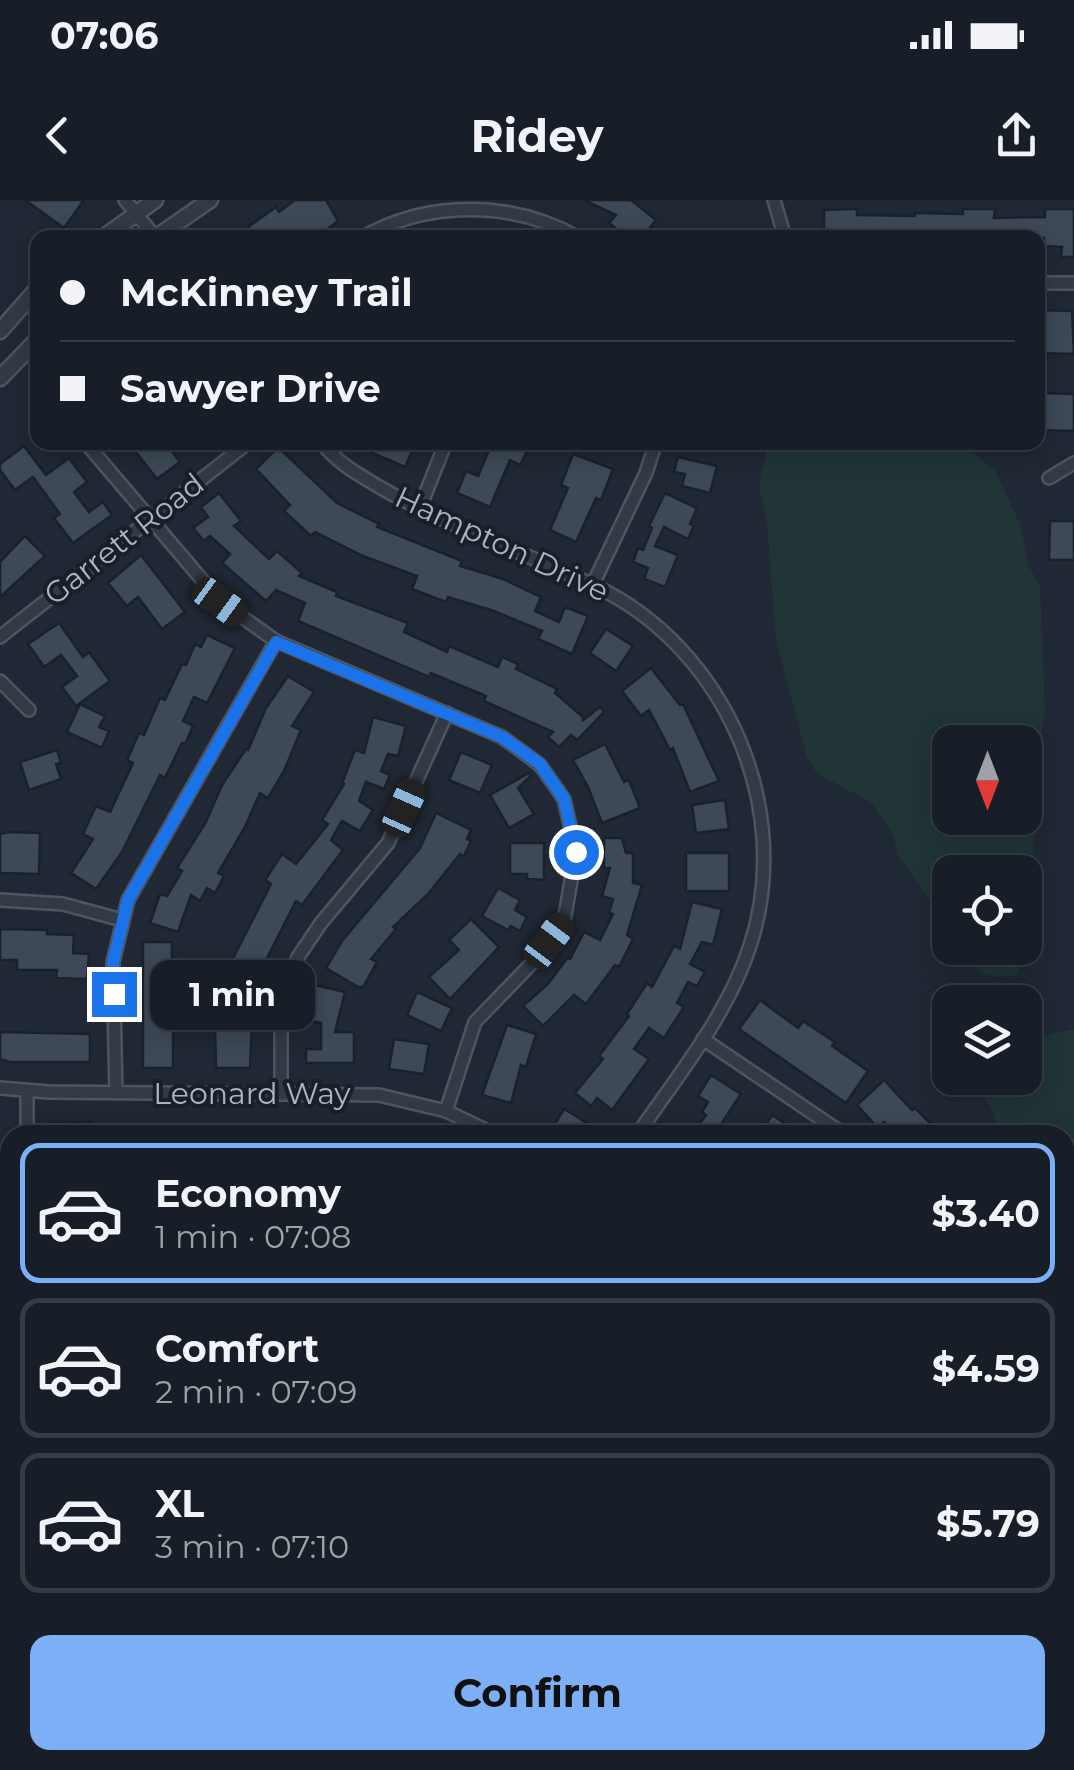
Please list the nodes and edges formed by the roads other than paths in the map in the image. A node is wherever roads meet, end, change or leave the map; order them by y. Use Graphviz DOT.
graph roads {
  1 [pos="125,200"];
  2 [pos="155,200"];
  3 [pos="210,200"];
  4 [pos="774,200"];
  5 [pos="136,212"];
  6 [pos="113,230"];
  7 [pos="150,230"];
  8 [pos="166,230"];
  9 [pos="378,230"];
  10 [pos="563,230"];
  11 [pos="783,230"];
  12 [pos="1045,283"];
  13 [pos="1074,283"];
  14 [pos="30,297"];
  15 [pos="0,331"];
  16 [pos="30,347"];
  17 [pos="0,378"];
  18 [pos="92,450"];
  19 [pos="238,450"];
  20 [pos="327,450"];
  21 [pos="443,450"];
  22 [pos="653,450"];
  23 [pos="1074,463"];
  24 [pos="1049,478"];
  25 [pos="420,510"];
  26 [pos="151,520"];
  27 [pos="593,584"];
  28 [pos="0,636"];
  29 [pos="276,642"];
  30 [pos="0,681"];
  31 [pos="29,710"];
  32 [pos="447,713"];
  33 [pos="0,900"];
  34 [pos="122,920"];
  35 [pos="703,1039"];
  36 [pos="0,1088"];
  37 [pos="27,1090"];
  38 [pos="116,1092"];
  39 [pos="280,1094"];
  40 [pos="446,1111"];
  41 [pos="27,1125"];
  42 [pos="475,1125"];
  43 [pos="644,1125"];
  44 [pos="830,1125"];
  1 -- 5 [label="street"];
  2 -- 5 [label="street"];
  3 -- 8 [label="street"];
  4 -- 11 [label="street"];
  5 -- 6 [label="street"];
  5 -- 7 [label="street"];
  9 -- 10 [label="street"];
  12 -- 13 [label="street"];
  14 -- 15 [label="street"];
  16 -- 17 [label="street"];
  18 -- 26 [label="street"];
  19 -- 26 [label="street, Garrett Road"];
  20 -- 25 [label="street, Hampton Drive"];
  21 -- 25 [label="street"];
  22 -- 27 [label="street"];
  23 -- 24 [label="street"];
  25 -- 27 [label="street, Hampton Drive"];
  26 -- 28 [label="street, Garrett Road"];
  26 -- 29 [label="street"];
  27 -- 35 [label="street, Hampton Drive"];
  29 -- 32 [label="street"];
  29 -- 34 [label="street"];
  30 -- 31 [label="street"];
  32 -- 39 [label="street"];
  32 -- 40 [label="street"];
  33 -- 34 [label="street"];
  34 -- 38 [label="street"];
  35 -- 43 [label="street, Hampton Drive"];
  35 -- 44 [label="street"];
  36 -- 37 [label="street, Leonard Way"];
  37 -- 38 [label="street, Leonard Way"];
  37 -- 41 [label="street"];
  38 -- 39 [label="street, Leonard Way"];
  39 -- 40 [label="street, Leonard Way"];
  40 -- 42 [label="street, Leonard Way"];
}
